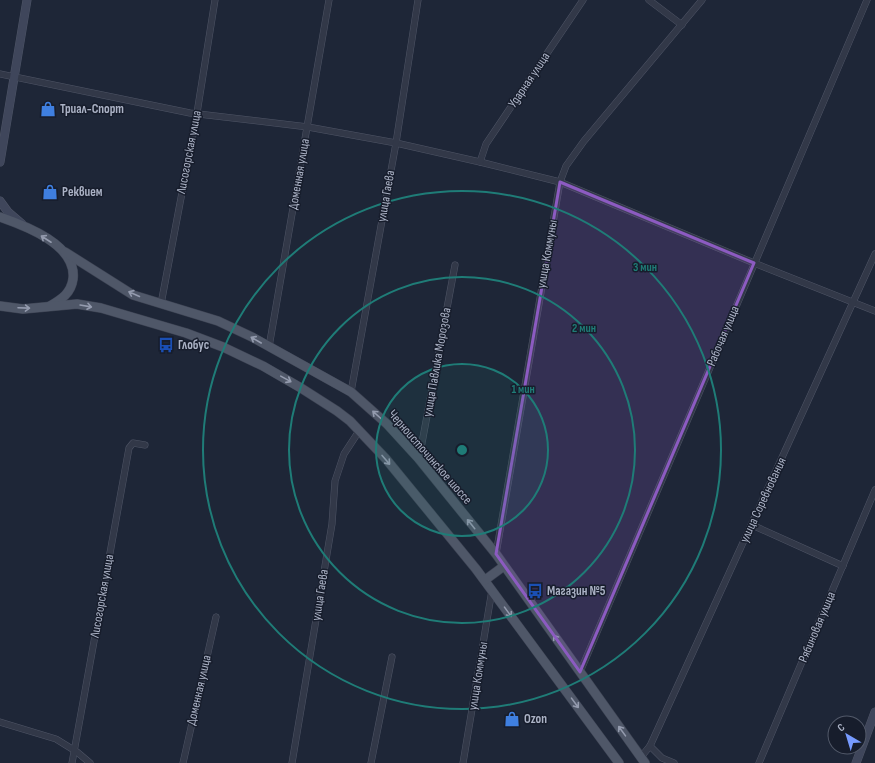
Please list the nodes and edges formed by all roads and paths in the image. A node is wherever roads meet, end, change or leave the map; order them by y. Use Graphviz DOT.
graph roads {
  1 [pos="27,0"];
  2 [pos="215,0"];
  3 [pos="329,0"];
  4 [pos="418,0"];
  5 [pos="583,0"];
  6 [pos="649,0"];
  7 [pos="702,0"];
  8 [pos="867,0"];
  9 [pos="682,24"];
  10 [pos="0,74"];
  11 [pos="13,77"];
  12 [pos="197,113"];
  13 [pos="308,127"];
  14 [pos="2,141"];
  15 [pos="396,143"];
  16 [pos="0,150"];
  17 [pos="0,162"];
  18 [pos="480,162"];
  19 [pos="560,182"];
  20 [pos="0,201"];
  21 [pos="0,217"];
  22 [pos="26,227"];
  23 [pos="65,252"];
  24 [pos="875,254"];
  25 [pos="754,263"];
  26 [pos="455,265"];
  27 [pos="854,302"];
  28 [pos="161,304"];
  29 [pos="0,306"];
  30 [pos="47,308"];
  31 [pos="875,311"];
  32 [pos="269,347"];
  33 [pos="351,392"];
  34 [pos="359,431"];
  35 [pos="145,445"];
  36 [pos="419,459"];
  37 [pos="875,490"];
  38 [pos="752,526"];
  39 [pos="496,554"];
  40 [pos="504,566"];
  41 [pos="843,566"];
  42 [pos="485,580"];
  43 [pos="492,590"];
  44 [pos="216,617"];
  45 [pos="392,657"];
  46 [pos="580,672"];
  47 [pos="875,712"];
  48 [pos="0,722"];
  49 [pos="650,746"];
  50 [pos="74,750"];
  51 [pos="643,760"];
  52 [pos="72,763"];
  53 [pos="90,763"];
  54 [pos="183,763"];
  55 [pos="292,763"];
  56 [pos="371,763"];
  57 [pos="464,763"];
  58 [pos="619,763"];
  59 [pos="674,763"];
  60 [pos="759,763"];
  61 [pos="856,763"];
  1 -- 11 [label="main road"];
  2 -- 12 [label="street, Лисогорская улица"];
  3 -- 13 [label="street, Доменная улица"];
  4 -- 15 [label="street, улица Гаева"];
  5 -- 18 [label="street, Ударная улица"];
  6 -- 9 [label="street"];
  7 -- 9 [label="street, улица Коммуны"];
  8 -- 25 [label="street, Рабочая улица"];
  9 -- 19 [label="street, улица Коммуны"];
  10 -- 11 [label="street"];
  11 -- 12 [label="street"];
  11 -- 14 [label="main road"];
  12 -- 13 [label="street"];
  12 -- 28 [label="street, Лисогорская улица"];
  13 -- 15 [label="street"];
  13 -- 32 [label="street, Доменная улица"];
  14 -- 16 [label="main road"];
  14 -- 17 [label="main road"];
  15 -- 18 [label="street"];
  15 -- 33 [label="street, улица Гаева"];
  18 -- 19 [label="street"];
  19 -- 25 [label="street"];
  19 -- 39 [label="street, улица Коммуны"];
  20 -- 22 [label="main road"];
  21 -- 22 [label="main road, Черноисточинское шоссе"];
  23 -- 22 [label="main road, Черноисточинское шоссе, one-way"];
  28 -- 23 [label="main road, Черноисточинское шоссе, one-way"];
  23 -- 30 [label="main road"];
  24 -- 27 [label="street, улица Соревнования"];
  25 -- 27 [label="street"];
  25 -- 46 [label="street, Рабочая улица"];
  26 -- 36 [label="street, улица Павлика Морозова"];
  27 -- 31 [label="street"];
  27 -- 38 [label="street, улица Соревнования"];
  32 -- 28 [label="main road, Черноисточинское шоссе, one-way"];
  29 -- 30 [label="main road, one-way"];
  30 -- 34 [label="main road, one-way"];
  32 -- 33 [label="main road, Черноисточинское шоссе"];
  36 -- 33 [label="main road, Черноисточинское шоссе, one-way"];
  34 -- 42 [label="main road, one-way"];
  34 -- 55 [label="street, улица Гаева"];
  35 -- 50 [label="street, Лисогорская улица"];
  39 -- 36 [label="main road, Черноисточинское шоссе, one-way"];
  37 -- 41 [label="street, Рябиновая улица"];
  38 -- 41 [label="street"];
  38 -- 49 [label="street, улица Соревнования"];
  39 -- 40 [label="main road, Черноисточинское шоссе"];
  40 -- 42 [label="main road"];
  46 -- 40 [label="main road, Черноисточинское шоссе, one-way"];
  41 -- 60 [label="street, Рябиновая улица"];
  42 -- 43 [label="main road"];
  43 -- 57 [label="street, улица Коммуны"];
  43 -- 58 [label="main road, one-way"];
  44 -- 54 [label="street, Доменная улица"];
  45 -- 56 [label="street"];
  51 -- 46 [label="main road, Черноисточинское шоссе, one-way"];
  47 -- 61 [label="main road"];
  48 -- 50 [label="street"];
  49 -- 51 [label="street, улица Соревнования"];
  49 -- 59 [label="street"];
  50 -- 52 [label="street, Лисогорская улица"];
  50 -- 53 [label="street"];
}
